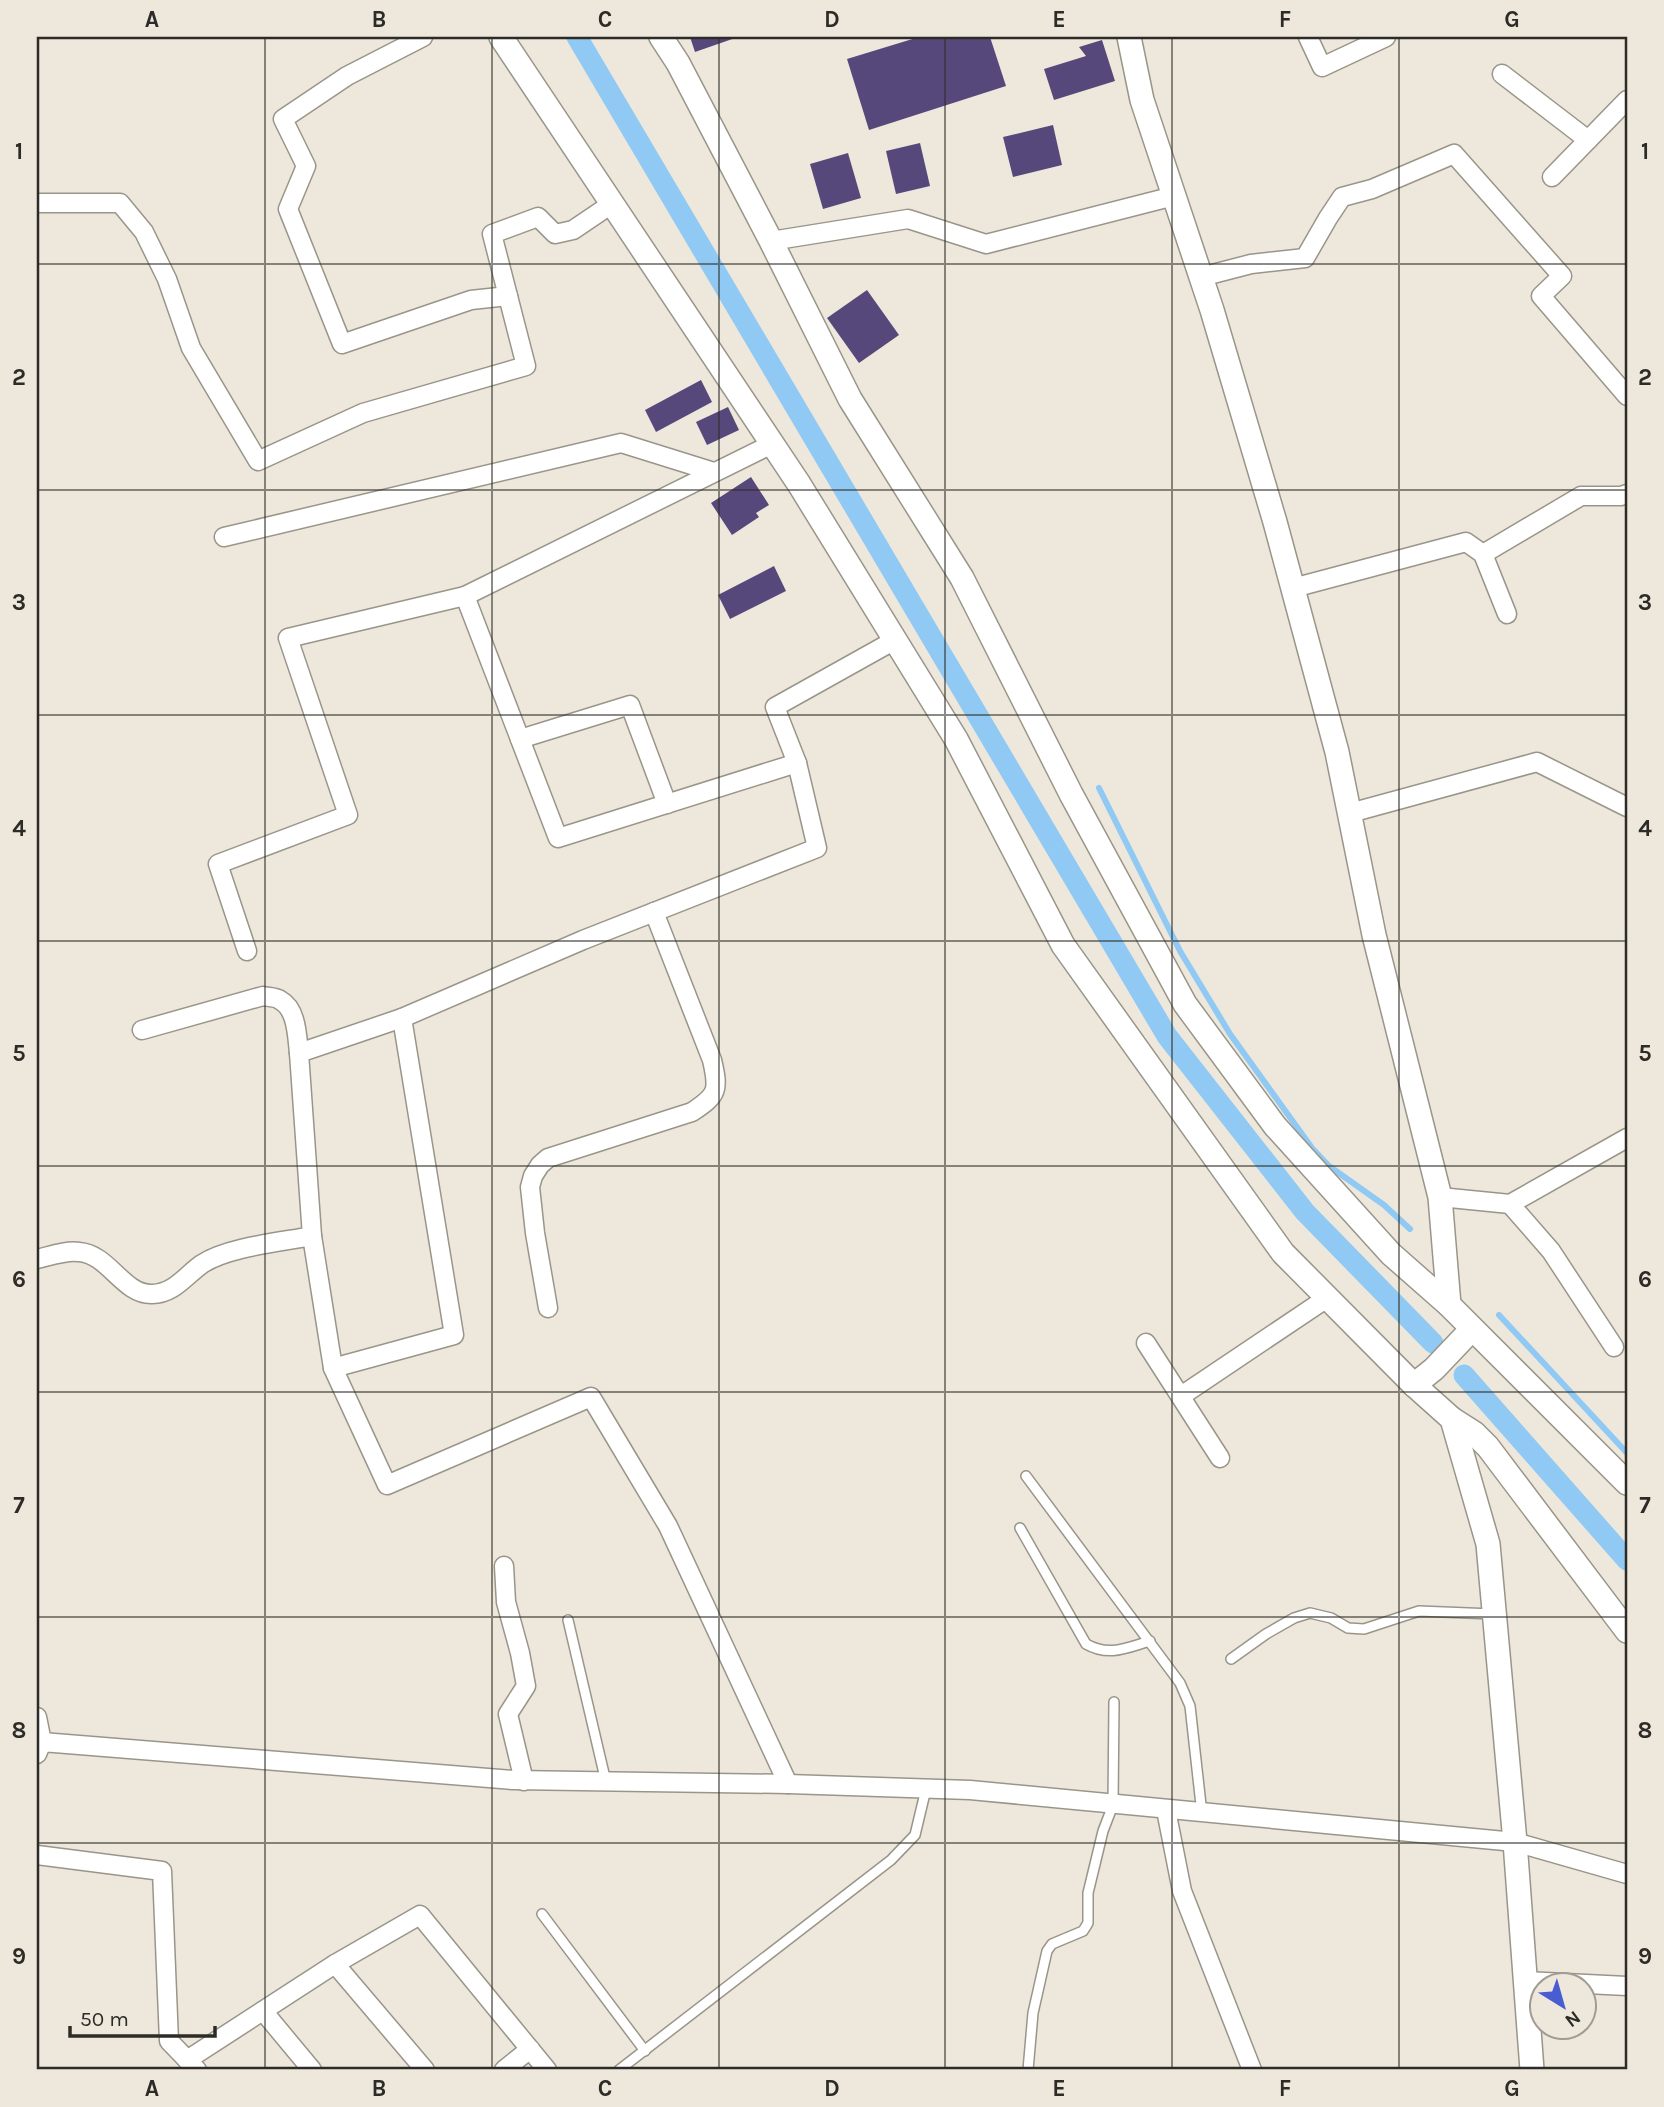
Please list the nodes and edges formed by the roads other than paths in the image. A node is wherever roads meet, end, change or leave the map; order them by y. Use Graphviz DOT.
graph roads {
  1 [pos="424,37"];
  2 [pos="501,37"];
  3 [pos="661,37"];
  4 [pos="1129,37"];
  5 [pos="1308,37"];
  6 [pos="1386,37"];
  7 [pos="1502,74"];
  8 [pos="1627,100"];
  9 [pos="1588,140"];
  10 [pos="1552,177"];
  11 [pos="1174,196"];
  12 [pos="37,203"];
  13 [pos="613,203"];
  14 [pos="771,241"];
  15 [pos="1201,277"];
  16 [pos="508,296"];
  17 [pos="1627,396"];
  18 [pos="772,444"];
  19 [pos="714,472"];
  20 [pos="1627,494"];
  21 [pos="224,537"];
  22 [pos="1483,554"];
  23 [pos="1293,588"];
  24 [pos="465,596"];
  25 [pos="1507,614"];
  26 [pos="895,640"];
  27 [pos="520,739"];
  28 [pos="797,764"];
  29 [pos="667,804"];
  30 [pos="1627,807"];
  31 [pos="1350,813"];
  32 [pos="654,912"];
  33 [pos="247,951"];
  34 [pos="402,1018"];
  35 [pos="142,1030"];
  36 [pos="299,1053"];
  37 [pos="1627,1138"];
  38 [pos="1440,1197"];
  39 [pos="1510,1204"];
  40 [pos="312,1236"];
  41 [pos="37,1259"];
  42 [pos="1327,1298"];
  43 [pos="1449,1305"];
  44 [pos="548,1308"];
  45 [pos="1472,1329"];
  46 [pos="1146,1343"];
  47 [pos="1614,1347"];
  48 [pos="333,1368"];
  49 [pos="1414,1385"];
  50 [pos="1181,1396"];
  51 [pos="1452,1419"];
  52 [pos="1220,1458"];
  53 [pos="1026,1476"];
  54 [pos="1627,1483"];
  55 [pos="1020,1528"];
  56 [pos="505,1566"];
  57 [pos="1495,1614"];
  58 [pos="568,1620"];
  59 [pos="1627,1631"];
  60 [pos="1150,1641"];
  61 [pos="1231,1659"];
  62 [pos="1114,1702"];
  63 [pos="37,1717"];
  64 [pos="39,1748"];
  65 [pos="524,1781"];
  66 [pos="606,1782"];
  67 [pos="788,1784"];
  68 [pos="926,1789"];
  69 [pos="1113,1805"];
  70 [pos="1166,1810"];
  71 [pos="1202,1814"];
  72 [pos="1515,1842"];
  73 [pos="37,1854"];
  74 [pos="1627,1874"];
  75 [pos="542,1914"];
  76 [pos="335,1964"];
  77 [pos="1525,1981"];
  78 [pos="1627,1986"];
  79 [pos="263,2011"];
  80 [pos="530,2049"];
  81 [pos="645,2051"];
  82 [pos="192,2065"];
  83 [pos="312,2070"];
  84 [pos="425,2070"];
  85 [pos="504,2070"];
  86 [pos="547,2070"];
  87 [pos="618,2070"];
  88 [pos="1028,2070"];
  89 [pos="1252,2070"];
  90 [pos="1532,2070"];
  1 -- 16 [label="street"];
  2 -- 13 [label="street"];
  3 -- 14 [label="street"];
  4 -- 11 [label="street"];
  5 -- 6 [label="street"];
  7 -- 9 [label="street"];
  8 -- 9 [label="street"];
  9 -- 10 [label="street"];
  11 -- 14 [label="street"];
  11 -- 15 [label="street"];
  12 -- 16 [label="street"];
  13 -- 16 [label="street"];
  13 -- 18 [label="street"];
  14 -- 43 [label="street"];
  15 -- 17 [label="street"];
  15 -- 23 [label="street"];
  18 -- 19 [label="street"];
  18 -- 26 [label="street"];
  19 -- 21 [label="street"];
  19 -- 24 [label="street"];
  20 -- 22 [label="street"];
  22 -- 23 [label="street"];
  22 -- 25 [label="street"];
  23 -- 31 [label="street"];
  24 -- 27 [label="street"];
  24 -- 33 [label="street"];
  26 -- 28 [label="street"];
  26 -- 42 [label="street"];
  27 -- 29 [label="street"];
  27 -- 29 [label="street"];
  28 -- 29 [label="street"];
  28 -- 32 [label="street"];
  30 -- 31 [label="street"];
  31 -- 38 [label="street"];
  32 -- 34 [label="street"];
  32 -- 44 [label="street"];
  34 -- 36 [label="street"];
  34 -- 48 [label="street"];
  35 -- 36 [label="street"];
  36 -- 40 [label="street"];
  37 -- 39 [label="street"];
  38 -- 39 [label="street"];
  38 -- 43 [label="street"];
  39 -- 47 [label="street"];
  40 -- 41 [label="street"];
  40 -- 48 [label="street"];
  42 -- 49 [label="street"];
  42 -- 50 [label="street"];
  43 -- 45 [label="street"];
  45 -- 49 [label="street"];
  45 -- 54 [label="street"];
  46 -- 50 [label="street"];
  48 -- 67 [label="street"];
  49 -- 51 [label="street"];
  50 -- 52 [label="street"];
  51 -- 57 [label="street"];
  51 -- 59 [label="street"];
  53 -- 60 [label="lane"];
  55 -- 60 [label="lane"];
  56 -- 65 [label="street"];
  57 -- 61 [label="lane"];
  57 -- 72 [label="street"];
  58 -- 66 [label="lane"];
  60 -- 71 [label="lane"];
  62 -- 69 [label="lane"];
  63 -- 64 [label="street"];
  64 -- 65 [label="street"];
  65 -- 66 [label="street"];
  66 -- 67 [label="street"];
  67 -- 68 [label="street"];
  68 -- 69 [label="street"];
  68 -- 81 [label="lane"];
  69 -- 70 [label="street"];
  69 -- 88 [label="lane"];
  70 -- 71 [label="street"];
  70 -- 89 [label="street"];
  71 -- 72 [label="street"];
  72 -- 74 [label="street"];
  72 -- 77 [label="street"];
  73 -- 82 [label="street"];
  75 -- 81 [label="lane"];
  76 -- 79 [label="street"];
  76 -- 80 [label="street"];
  76 -- 84 [label="street"];
  77 -- 78 [label="street"];
  77 -- 90 [label="street"];
  79 -- 82 [label="street"];
  79 -- 83 [label="street"];
  80 -- 85 [label="street"];
  80 -- 86 [label="street"];
  81 -- 87 [label="lane"];
}
